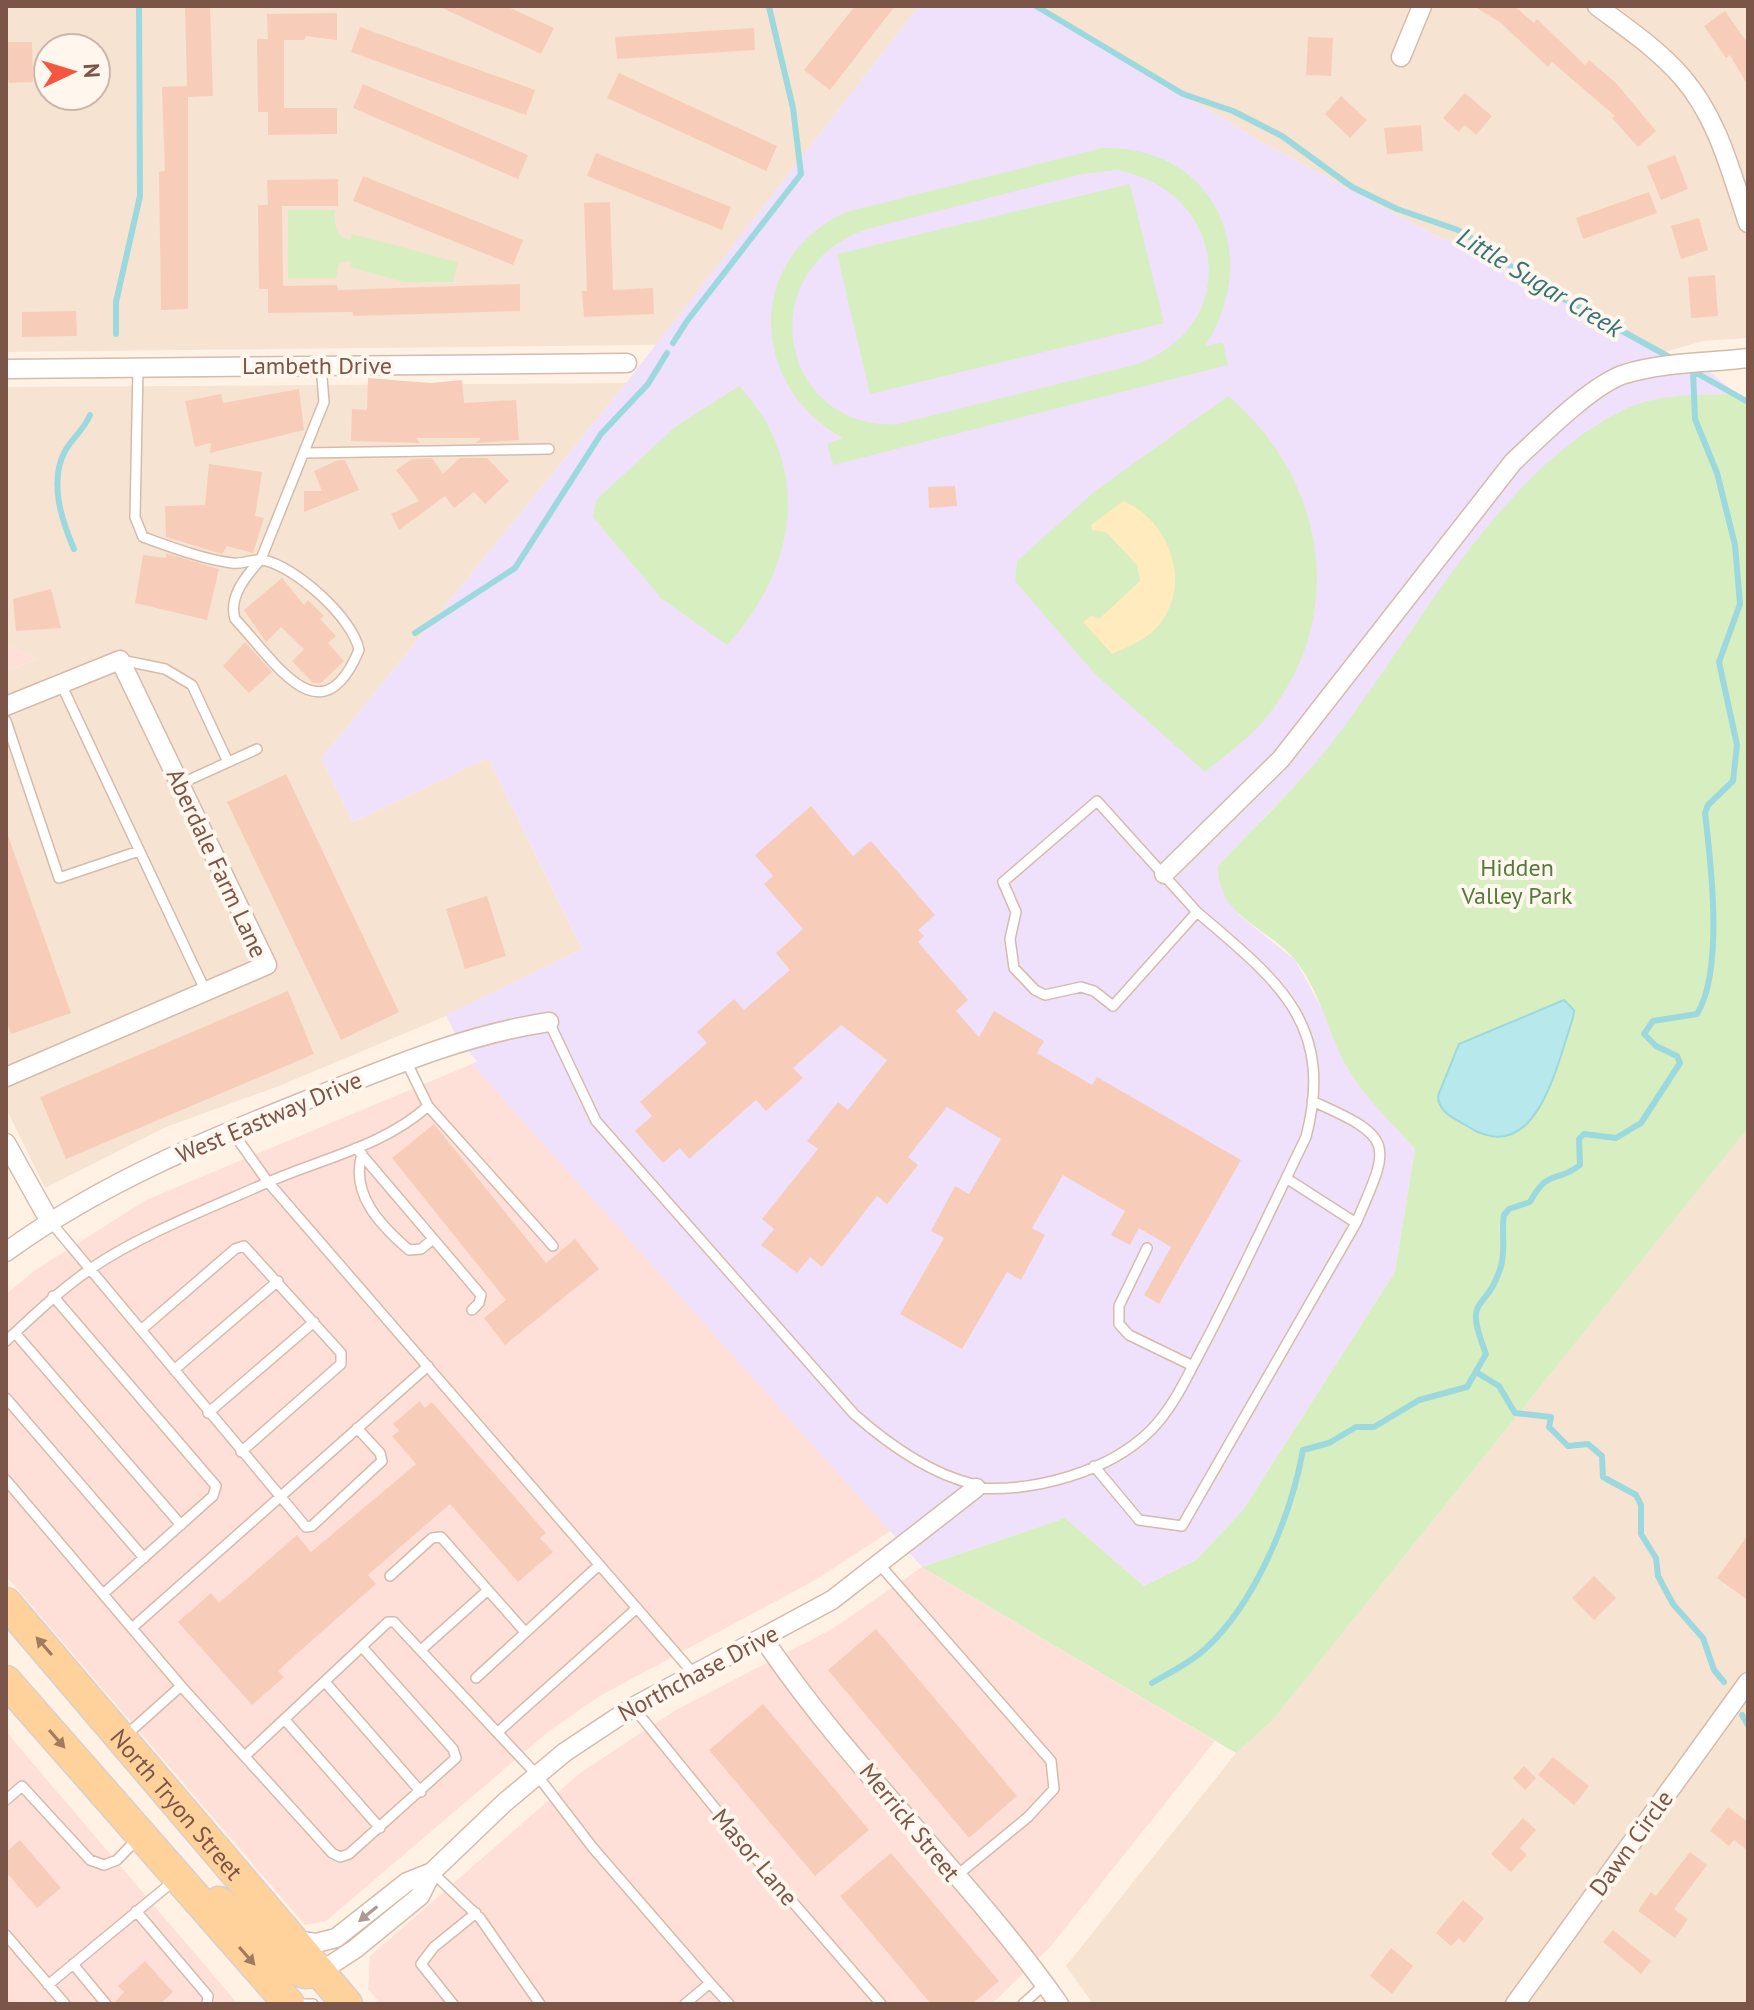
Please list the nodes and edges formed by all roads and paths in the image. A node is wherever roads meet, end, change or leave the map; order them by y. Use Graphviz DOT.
graph roads {
  1 [pos="1422,6"];
  2 [pos="1597,6"];
  3 [pos="1401,57"];
  4 [pos="1748,223"];
  5 [pos="1745,358"];
  6 [pos="627,363"];
  7 [pos="321,365"];
  8 [pos="135,367"];
  9 [pos="6,369"];
  10 [pos="549,449"];
  11 [pos="304,453"];
  12 [pos="261,559"];
  13 [pos="120,660"];
  14 [pos="61,684"];
  15 [pos="6,706"];
  16 [pos="6,721"];
  17 [pos="257,749"];
  18 [pos="228,762"];
  19 [pos="180,784"];
  20 [pos="139,851"];
  21 [pos="1164,874"];
  22 [pos="1197,912"];
  23 [pos="206,992"];
  24 [pos="549,1022"];
  25 [pos="406,1061"];
  26 [pos="6,1077"];
  27 [pos="1312,1101"];
  28 [pos="428,1106"];
  29 [pos="231,1130"];
  30 [pos="6,1143"];
  31 [pos="359,1151"];
  32 [pos="1286,1178"];
  33 [pos="268,1182"];
  34 [pos="49,1220"];
  35 [pos="1356,1223"];
  36 [pos="433,1239"];
  37 [pos="553,1246"];
  38 [pos="1147,1248"];
  39 [pos="6,1252"];
  40 [pos="90,1269"];
  41 [pos="278,1281"];
  42 [pos="53,1296"];
  43 [pos="472,1310"];
  44 [pos="314,1322"];
  45 [pos="141,1330"];
  46 [pos="15,1333"];
  47 [pos="6,1341"];
  48 [pos="428,1366"];
  49 [pos="1193,1366"];
  50 [pos="174,1370"];
  51 [pos="6,1398"];
  52 [pos="208,1413"];
  53 [pos="357,1428"];
  54 [pos="241,1452"];
  55 [pos="1094,1466"];
  56 [pos="6,1480"];
  57 [pos="976,1488"];
  58 [pos="279,1497"];
  59 [pos="181,1525"];
  60 [pos="144,1558"];
  61 [pos="879,1564"];
  62 [pos="599,1565"];
  63 [pos="390,1576"];
  64 [pos="488,1590"];
  65 [pos="103,1594"];
  66 [pos="6,1603"];
  67 [pos="637,1608"];
  68 [pos="132,1628"];
  69 [pos="525,1632"];
  70 [pos="763,1638"];
  71 [pos="362,1647"];
  72 [pos="421,1650"];
  73 [pos="693,1673"];
  74 [pos="476,1678"];
  75 [pos="6,1681"];
  76 [pos="325,1682"];
  77 [pos="1748,1682"];
  78 [pos="181,1686"];
  79 [pos="633,1707"];
  80 [pos="285,1720"];
  81 [pos="498,1732"];
  82 [pos="121,1739"];
  83 [pos="245,1756"];
  84 [pos="537,1775"];
  85 [pos="421,1792"];
  86 [pos="6,1800"];
  87 [pos="380,1828"];
  88 [pos="150,1844"];
  89 [pos="432,1872"];
  90 [pos="178,1877"];
  91 [pos="955,1877"];
  92 [pos="136,1911"];
  93 [pos="476,1913"];
  94 [pos="6,1935"];
  95 [pos="294,1940"];
  96 [pos="73,1964"];
  97 [pos="320,1972"];
  98 [pos="710,1983"];
  99 [pos="1045,1984"];
  100 [pos="48,1985"];
  101 [pos="65,2004"];
  102 [pos="106,2004"];
  103 [pos="207,2004"];
  104 [pos="291,2004"];
  105 [pos="313,2004"];
  106 [pos="347,2004"];
  107 [pos="453,2004"];
  108 [pos="540,2004"];
  109 [pos="685,2004"];
  110 [pos="729,2004"];
  111 [pos="881,2004"];
  112 [pos="1023,2004"];
  113 [pos="1059,2004"];
  114 [pos="1515,2004"];
  1 -- 3 [label="street"];
  2 -- 4 [label="street"];
  5 -- 21 [label="street"];
  6 -- 7 [label="street, Lambeth Drive"];
  7 -- 8 [label="street, Lambeth Drive"];
  7 -- 11 [label="lane"];
  8 -- 9 [label="street, Lambeth Drive"];
  8 -- 12 [label="lane"];
  10 -- 11 [label="lane"];
  11 -- 12 [label="lane"];
  12 -- 12 [label="lane"];
  13 -- 14 [label="street"];
  13 -- 18 [label="lane"];
  13 -- 19 [label="street, Aberdale Farm Lane"];
  14 -- 15 [label="street"];
  14 -- 20 [label="lane"];
  16 -- 20 [label="lane"];
  17 -- 18 [label="lane"];
  18 -- 19 [label="lane"];
  19 -- 23 [label="street, Aberdale Farm Lane"];
  20 -- 23 [label="lane"];
  21 -- 22 [label="lane"];
  21 -- 22 [label="lane"];
  22 -- 27 [label="lane"];
  23 -- 26 [label="street, Aberdale Farm Lane"];
  24 -- 25 [label="street, West Eastway Drive"];
  24 -- 57 [label="lane"];
  25 -- 28 [label="lane"];
  25 -- 29 [label="street, West Eastway Drive"];
  27 -- 32 [label="lane"];
  27 -- 35 [label="lane"];
  28 -- 31 [label="lane"];
  28 -- 37 [label="lane"];
  29 -- 33 [label="lane"];
  29 -- 34 [label="street, West Eastway Drive"];
  30 -- 34 [label="street"];
  31 -- 33 [label="lane"];
  31 -- 36 [label="lane"];
  31 -- 36 [label="lane"];
  32 -- 35 [label="lane"];
  32 -- 49 [label="lane"];
  33 -- 40 [label="lane"];
  33 -- 48 [label="lane"];
  34 -- 39 [label="street, West Eastway Drive"];
  34 -- 40 [label="lane"];
  35 -- 55 [label="lane"];
  36 -- 43 [label="lane"];
  38 -- 49 [label="lane"];
  40 -- 42 [label="lane"];
  40 -- 45 [label="lane"];
  41 -- 44 [label="lane"];
  41 -- 45 [label="lane"];
  41 -- 50 [label="lane"];
  42 -- 46 [label="lane"];
  42 -- 59 [label="lane"];
  44 -- 52 [label="lane"];
  44 -- 54 [label="lane"];
  45 -- 50 [label="lane"];
  46 -- 47 [label="lane"];
  46 -- 59 [label="lane"];
  48 -- 53 [label="lane"];
  48 -- 62 [label="lane"];
  49 -- 55 [label="lane"];
  50 -- 52 [label="lane"];
  51 -- 60 [label="lane"];
  52 -- 54 [label="lane"];
  53 -- 58 [label="lane"];
  53 -- 58 [label="lane"];
  54 -- 58 [label="lane"];
  55 -- 57 [label="lane"];
  56 -- 65 [label="lane"];
  57 -- 61 [label="street, Northchase Drive"];
  58 -- 68 [label="lane"];
  59 -- 60 [label="lane"];
  60 -- 65 [label="lane"];
  61 -- 70 [label="street, Northchase Drive"];
  61 -- 91 [label="lane"];
  62 -- 67 [label="lane"];
  62 -- 69 [label="lane"];
  63 -- 64 [label="lane"];
  64 -- 69 [label="lane"];
  64 -- 72 [label="lane"];
  65 -- 68 [label="lane"];
  82 -- 66 [label="main road, North Tryon Street, one-way"];
  67 -- 73 [label="lane"];
  67 -- 81 [label="lane"];
  68 -- 78 [label="lane"];
  69 -- 74 [label="lane"];
  70 -- 73 [label="street, Northchase Drive"];
  70 -- 91 [label="street, Merrick Street"];
  71 -- 72 [label="lane"];
  71 -- 76 [label="lane"];
  71 -- 85 [label="lane"];
  72 -- 81 [label="lane"];
  73 -- 79 [label="street, Northchase Drive"];
  75 -- 88 [label="main road, North Tryon Street, one-way"];
  76 -- 80 [label="lane"];
  76 -- 85 [label="lane"];
  77 -- 114 [label="street, Dawn Circle"];
  78 -- 82 [label="lane"];
  78 -- 83 [label="lane"];
  79 -- 84 [label="street, Northchase Drive"];
  79 -- 111 [label="lane, Masor Lane"];
  80 -- 83 [label="lane"];
  80 -- 87 [label="lane"];
  81 -- 84 [label="lane"];
  82 -- 95 [label="main road, North Tryon Street"];
  83 -- 87 [label="lane"];
  84 -- 89 [label="street, Northchase Drive"];
  84 -- 98 [label="lane"];
  85 -- 87 [label="lane"];
  86 -- 88 [label="lane"];
  88 -- 90 [label="main road, North Tryon Street"];
  88 -- 97 [label="main road"];
  89 -- 93 [label="lane"];
  89 -- 95 [label="street, Northchase Drive, one-way"];
  89 -- 97 [label="street, Northchase Drive"];
  90 -- 92 [label="lane"];
  90 -- 104 [label="main road, North Tryon Street, one-way"];
  91 -- 99 [label="street, Merrick Street"];
  92 -- 96 [label="lane"];
  92 -- 103 [label="lane"];
  93 -- 107 [label="lane"];
  93 -- 108 [label="lane"];
  94 -- 100 [label="lane"];
  95 -- 97 [label="main road, North Tryon Street"];
  96 -- 100 [label="lane"];
  96 -- 102 [label="lane"];
  97 -- 106 [label="main road, North Tryon Street"];
  98 -- 109 [label="lane"];
  98 -- 110 [label="lane"];
  99 -- 112 [label="lane"];
  99 -- 113 [label="street, Merrick Street"];
  100 -- 101 [label="lane"];
  104 -- 105 [label="lane"];
}
